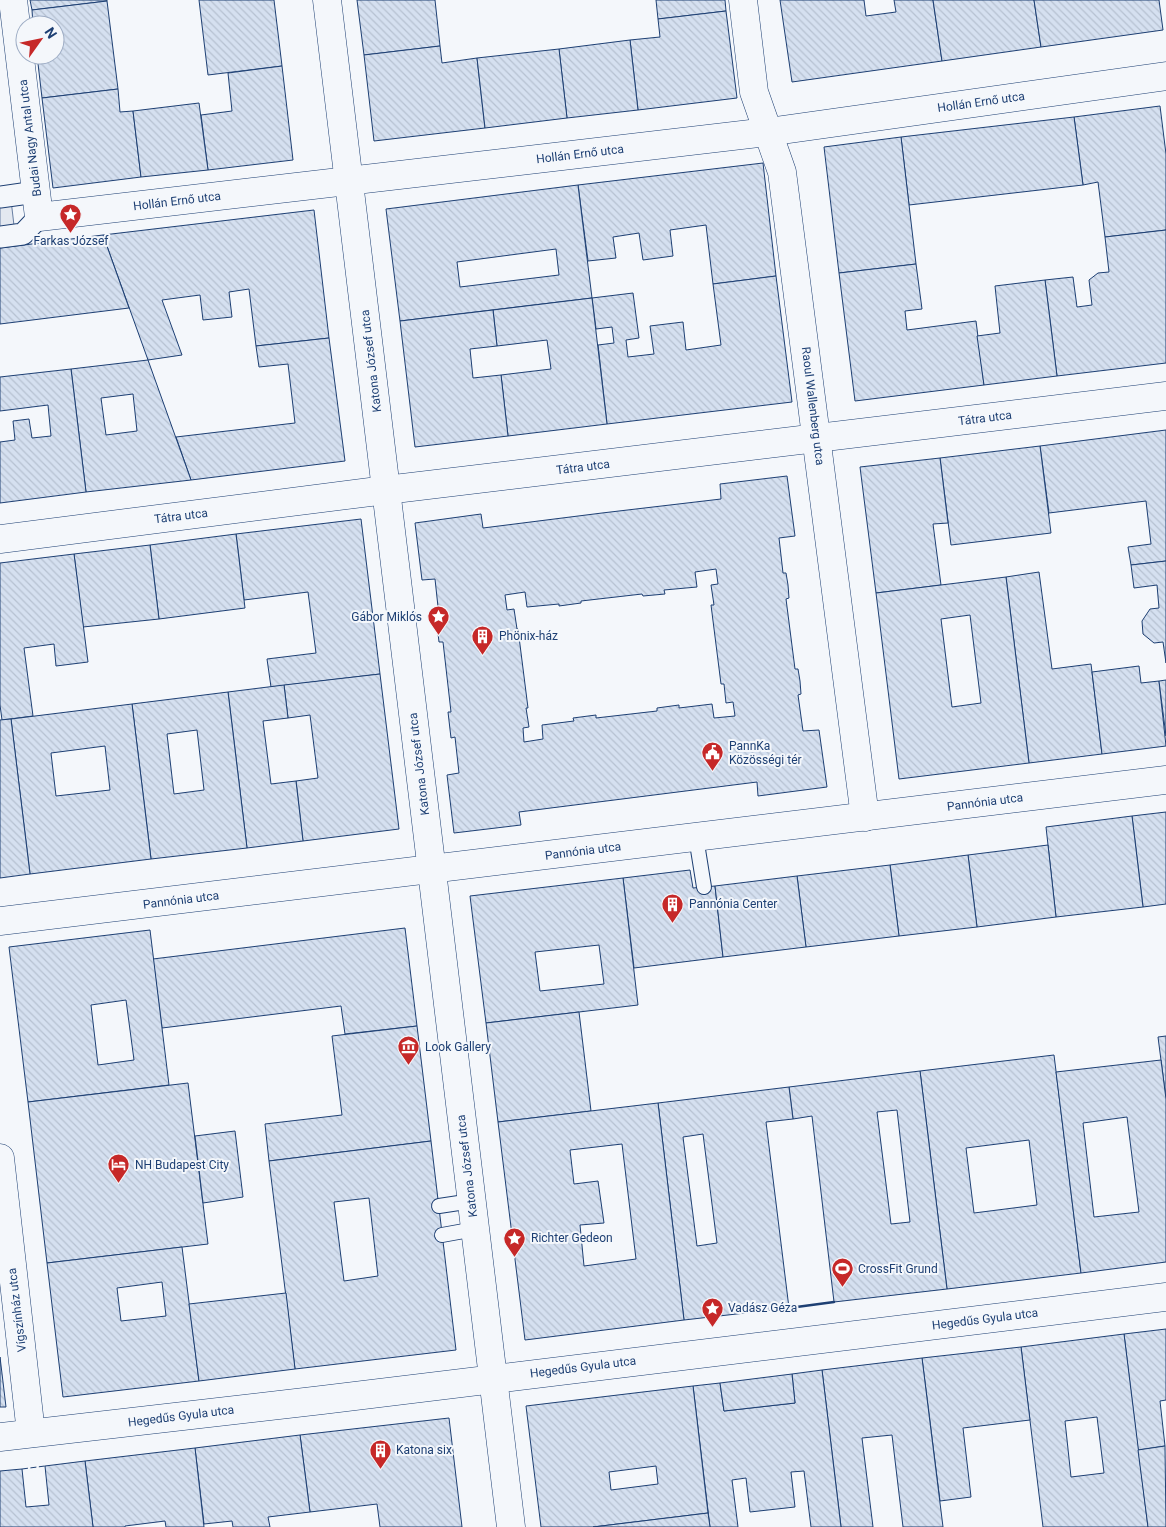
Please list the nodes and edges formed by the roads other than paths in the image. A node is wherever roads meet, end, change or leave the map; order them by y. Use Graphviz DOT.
graph roads {
  1 [pos="13,0"];
  2 [pos="327,0"];
  3 [pos="743,0"];
  4 [pos="1166,76"];
  5 [pos="768,132"];
  6 [pos="349,181"];
  7 [pos="0,197"];
  8 [pos="38,205"];
  9 [pos="0,237"];
  10 [pos="1166,396"];
  11 [pos="817,439"];
  12 [pos="386,490"];
  13 [pos="0,539"];
  14 [pos="1166,780"];
  15 [pos="865,817"];
  16 [pos="696,837"];
  17 [pos="432,869"];
  18 [pos="704,887"];
  19 [pos="0,921"];
  20 [pos="1,1175"];
  21 [pos="472,1201"];
  22 [pos="439,1206"];
  23 [pos="475,1229"];
  24 [pos="442,1235"];
  25 [pos="1166,1297"];
  26 [pos="493,1378"];
  27 [pos="32,1433"];
  28 [pos="0,1437"];
  29 [pos="511,1527"];
  1 -- 8 [label="street, Budai Nagy Antal utca"];
  2 -- 6 [label="street, Katona József utca"];
  3 -- 5 [label="street, Raoul Wallenberg utca"];
  4 -- 5 [label="street, Hollán Ernő utca"];
  5 -- 6 [label="street, Hollán Ernő utca"];
  5 -- 11 [label="street, Raoul Wallenberg utca"];
  6 -- 8 [label="street, Hollán Ernő utca"];
  6 -- 12 [label="street, Katona József utca"];
  7 -- 8 [label="street, Hollán Ernő utca"];
  8 -- 9 [label="street"];
  10 -- 11 [label="street, Tátra utca"];
  11 -- 12 [label="street, Tátra utca"];
  11 -- 15 [label="street, Raoul Wallenberg utca"];
  12 -- 13 [label="street, Tátra utca"];
  12 -- 17 [label="street, Katona József utca"];
  14 -- 15 [label="street, Pannónia utca"];
  15 -- 16 [label="street, Pannónia utca"];
  16 -- 17 [label="street, Pannónia utca"];
  16 -- 18 [label="lane"];
  17 -- 19 [label="street, Pannónia utca"];
  17 -- 21 [label="street, Katona József utca"];
  20 -- 27 [label="street, Vígszínház utca"];
  21 -- 22 [label="lane"];
  21 -- 23 [label="street, Katona József utca"];
  23 -- 24 [label="lane"];
  23 -- 26 [label="street, Katona József utca"];
  25 -- 26 [label="street, Hegedűs Gyula utca"];
  26 -- 27 [label="street, Hegedűs Gyula utca"];
  26 -- 29 [label="street, Katona József utca"];
  27 -- 28 [label="street, Hegedűs Gyula utca"];
}
